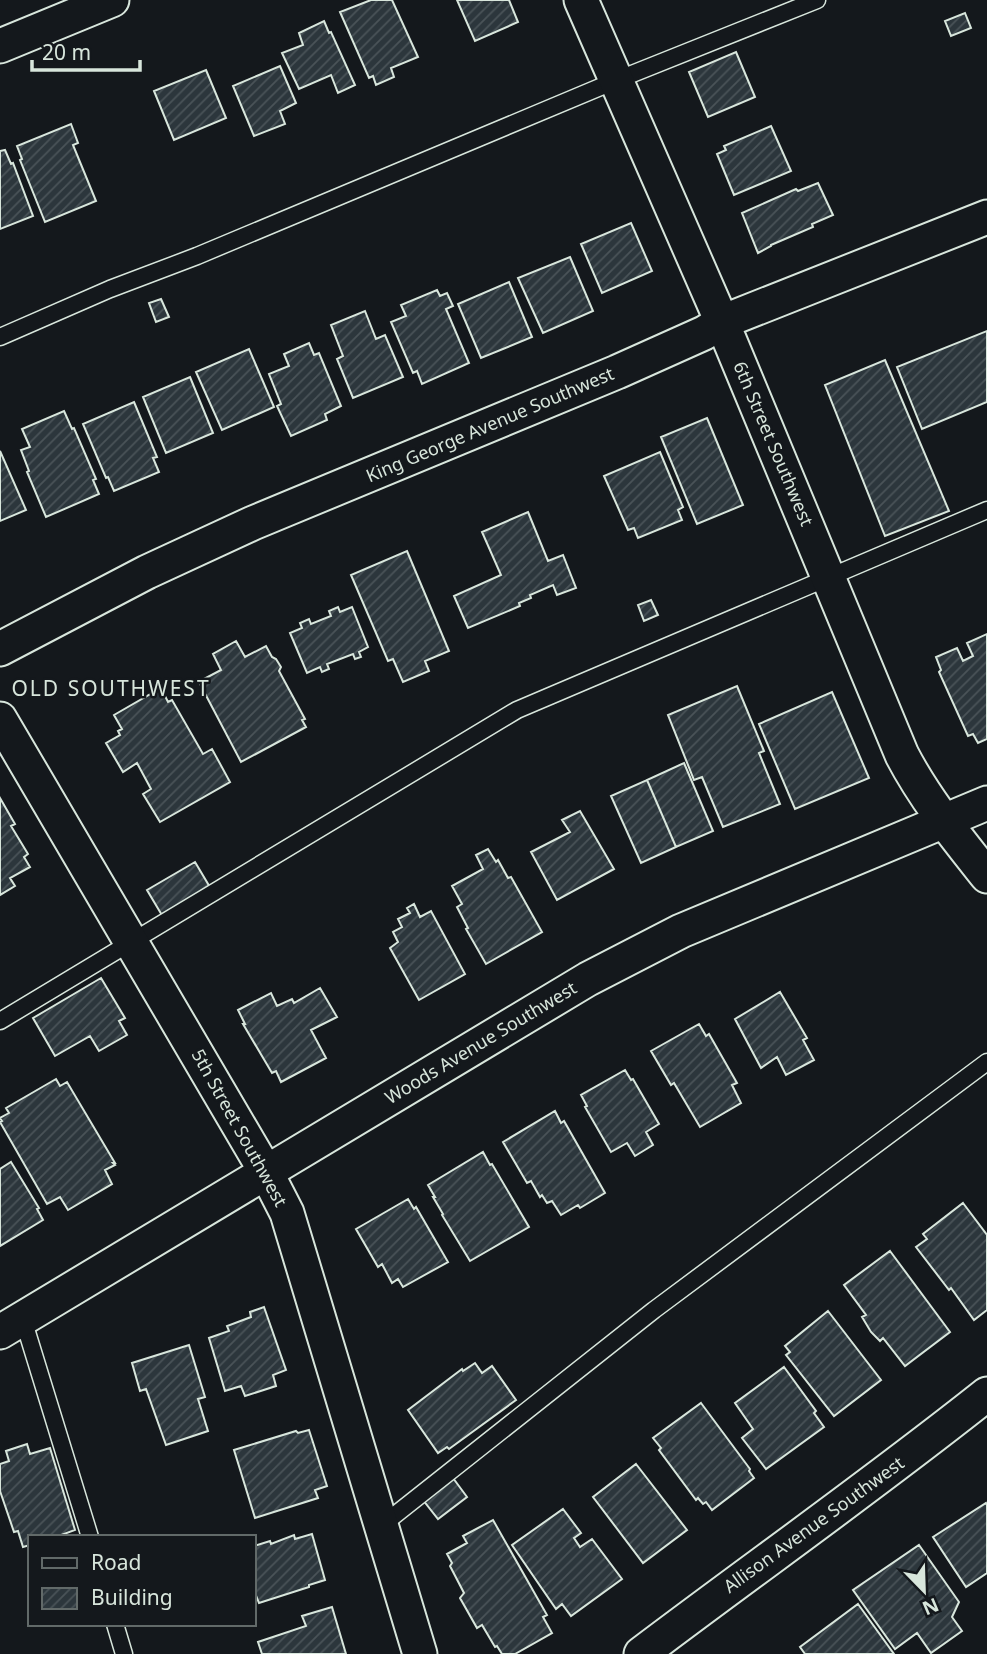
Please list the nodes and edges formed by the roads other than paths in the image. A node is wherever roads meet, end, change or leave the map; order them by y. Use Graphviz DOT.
graph roads {
  1 [pos="112,0"];
  2 [pos="581,0"];
  3 [pos="817,0"];
  4 [pos="0,46"];
  5 [pos="617,80"];
  6 [pos="987,217"];
  7 [pos="722,322"];
  8 [pos="0,337"];
  9 [pos="987,510"];
  10 [pos="829,576"];
  11 [pos="0,649"];
  12 [pos="0,719"];
  13 [pos="987,803"];
  14 [pos="944,821"];
  15 [pos="987,876"];
  16 [pos="132,941"];
  17 [pos="0,1021"];
  18 [pos="987,1062"];
  19 [pos="266,1172"];
  20 [pos="12,1325"];
  21 [pos="987,1394"];
  22 [pos="381,1526"];
  23 [pos="89,1535"];
  24 [pos="117,1626"];
  25 [pos="124,1654"];
  26 [pos="420,1654"];
  27 [pos="641,1654"];
  1 -- 4 [label="street"];
  2 -- 5 [label="street, 6th Street Southwest"];
  3 -- 5 [label="lane"];
  5 -- 7 [label="street, 6th Street Southwest"];
  5 -- 8 [label="lane"];
  6 -- 7 [label="street, King George Avenue Southwest"];
  7 -- 10 [label="street, 6th Street Southwest"];
  7 -- 11 [label="street, King George Avenue Southwest"];
  9 -- 10 [label="lane"];
  10 -- 14 [label="street, 6th Street Southwest"];
  10 -- 16 [label="lane"];
  12 -- 16 [label="street, 5th Street Southwest"];
  13 -- 14 [label="street, Woods Avenue Southwest"];
  14 -- 15 [label="street, 6th Street Southwest"];
  14 -- 19 [label="street, Woods Avenue Southwest"];
  16 -- 17 [label="lane"];
  16 -- 19 [label="street, 5th Street Southwest"];
  18 -- 22 [label="lane"];
  19 -- 20 [label="street, Woods Avenue Southwest"];
  19 -- 22 [label="street, 5th Street Southwest"];
  20 -- 23 [label="lane"];
  21 -- 27 [label="street, Allison Avenue Southwest"];
  22 -- 26 [label="street, 5th Street Southwest"];
  24 -- 25 [label="lane"];
}
